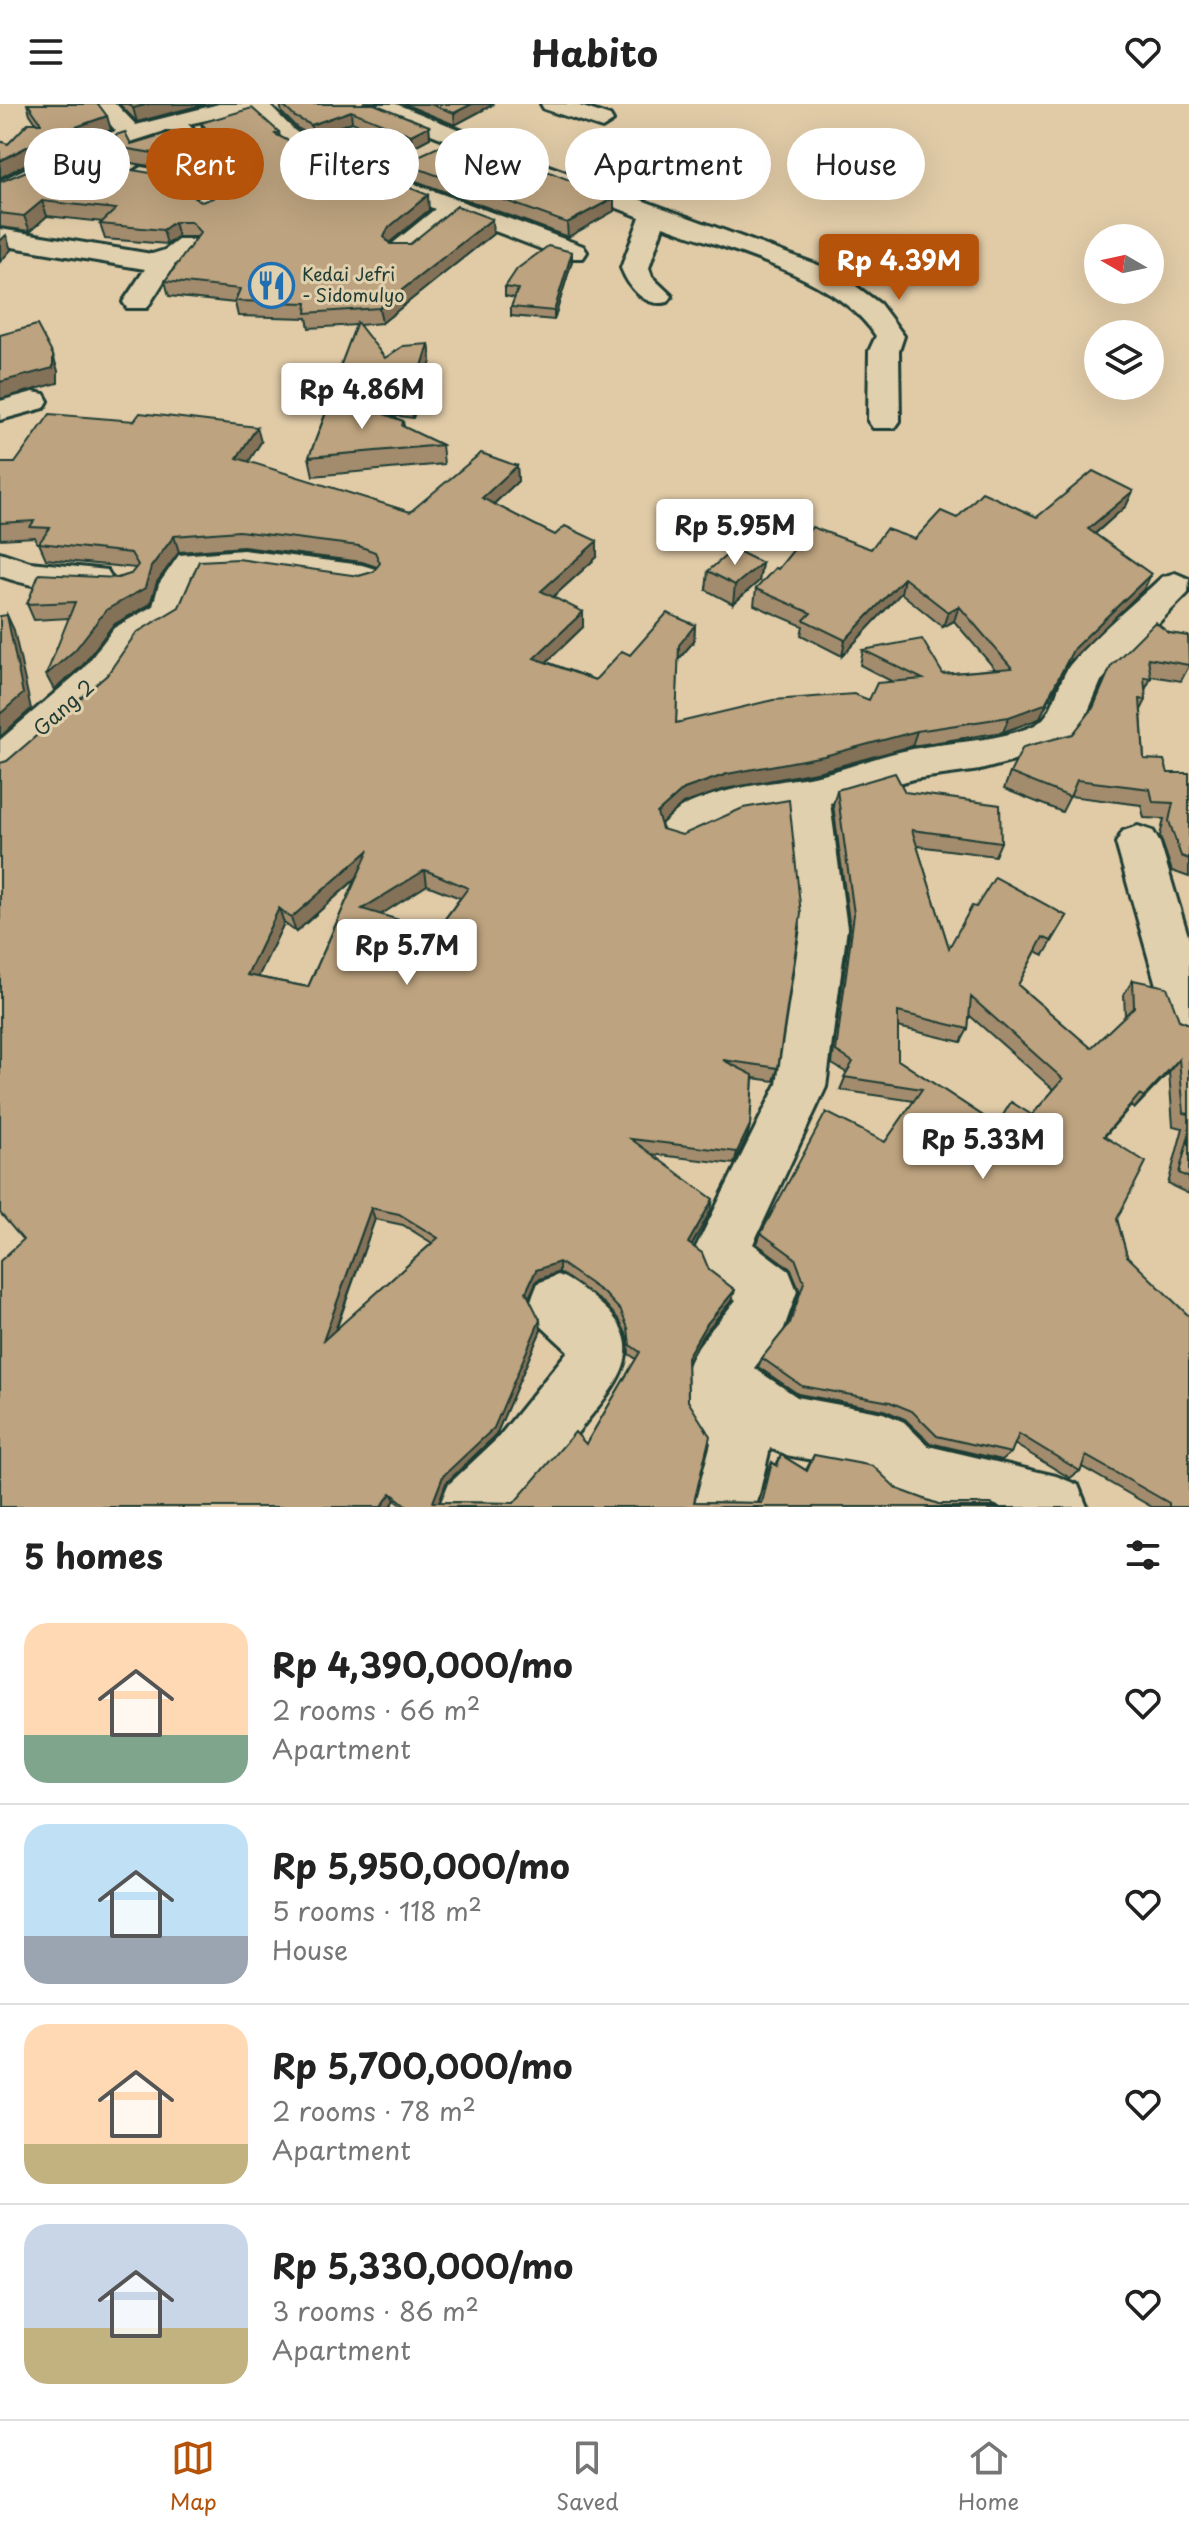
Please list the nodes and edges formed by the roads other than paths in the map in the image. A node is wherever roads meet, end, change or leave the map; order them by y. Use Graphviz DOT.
graph roads {
  1 [pos="104,104"];
  2 [pos="253,104"];
  3 [pos="376,104"];
  4 [pos="552,104"];
  5 [pos="172,121"];
  6 [pos="602,121"];
  7 [pos="125,128"];
  8 [pos="178,128"];
  9 [pos="437,128"];
  10 [pos="280,129"];
  11 [pos="130,132"];
  12 [pos="130,172"];
  13 [pos="549,172"];
  14 [pos="24,178"];
  15 [pos="0,191"];
  16 [pos="419,194"];
  17 [pos="205,206"];
  18 [pos="456,208"];
  19 [pos="654,213"];
  20 [pos="0,237"];
  21 [pos="401,250"];
  22 [pos="574,252"];
  23 [pos="658,296"];
  24 [pos="137,302"];
  25 [pos="33,401"];
  26 [pos="0,411"];
  27 [pos="884,421"];
  28 [pos="0,564"];
  29 [pos="362,577"];
  30 [pos="123,579"];
  31 [pos="1175,585"];
  32 [pos="0,763"];
  33 [pos="808,793"];
  34 [pos="679,830"];
  35 [pos="1138,843"];
  36 [pos="1173,909"];
  37 [pos="1189,1017"];
  38 [pos="558,1303"];
  39 [pos="713,1374"];
  40 [pos="470,1507"];
  41 [pos="725,1507"];
  42 [pos="1056,1507"];
  1 -- 7 [label="street"];
  2 -- 5 [label="street"];
  2 -- 10 [label="street"];
  3 -- 9 [label="street"];
  4 -- 6 [label="street"];
  5 -- 8 [label="street"];
  5 -- 11 [label="street"];
  12 -- 17 [label="street"];
  13 -- 19 [label="street"];
  14 -- 15 [label="street"];
  16 -- 18 [label="street"];
  18 -- 21 [label="street"];
  18 -- 22 [label="street"];
  19 -- 23 [label="street"];
  19 -- 27 [label="street"];
  20 -- 24 [label="street"];
  25 -- 26 [label="street"];
  28 -- 30 [label="street"];
  29 -- 32 [label="street, Gang 2"];
  31 -- 33 [label="street"];
  33 -- 34 [label="street"];
  33 -- 39 [label="street"];
  35 -- 36 [label="street"];
  36 -- 37 [label="street"];
  38 -- 40 [label="street"];
  39 -- 41 [label="street"];
  39 -- 42 [label="street"];
}
